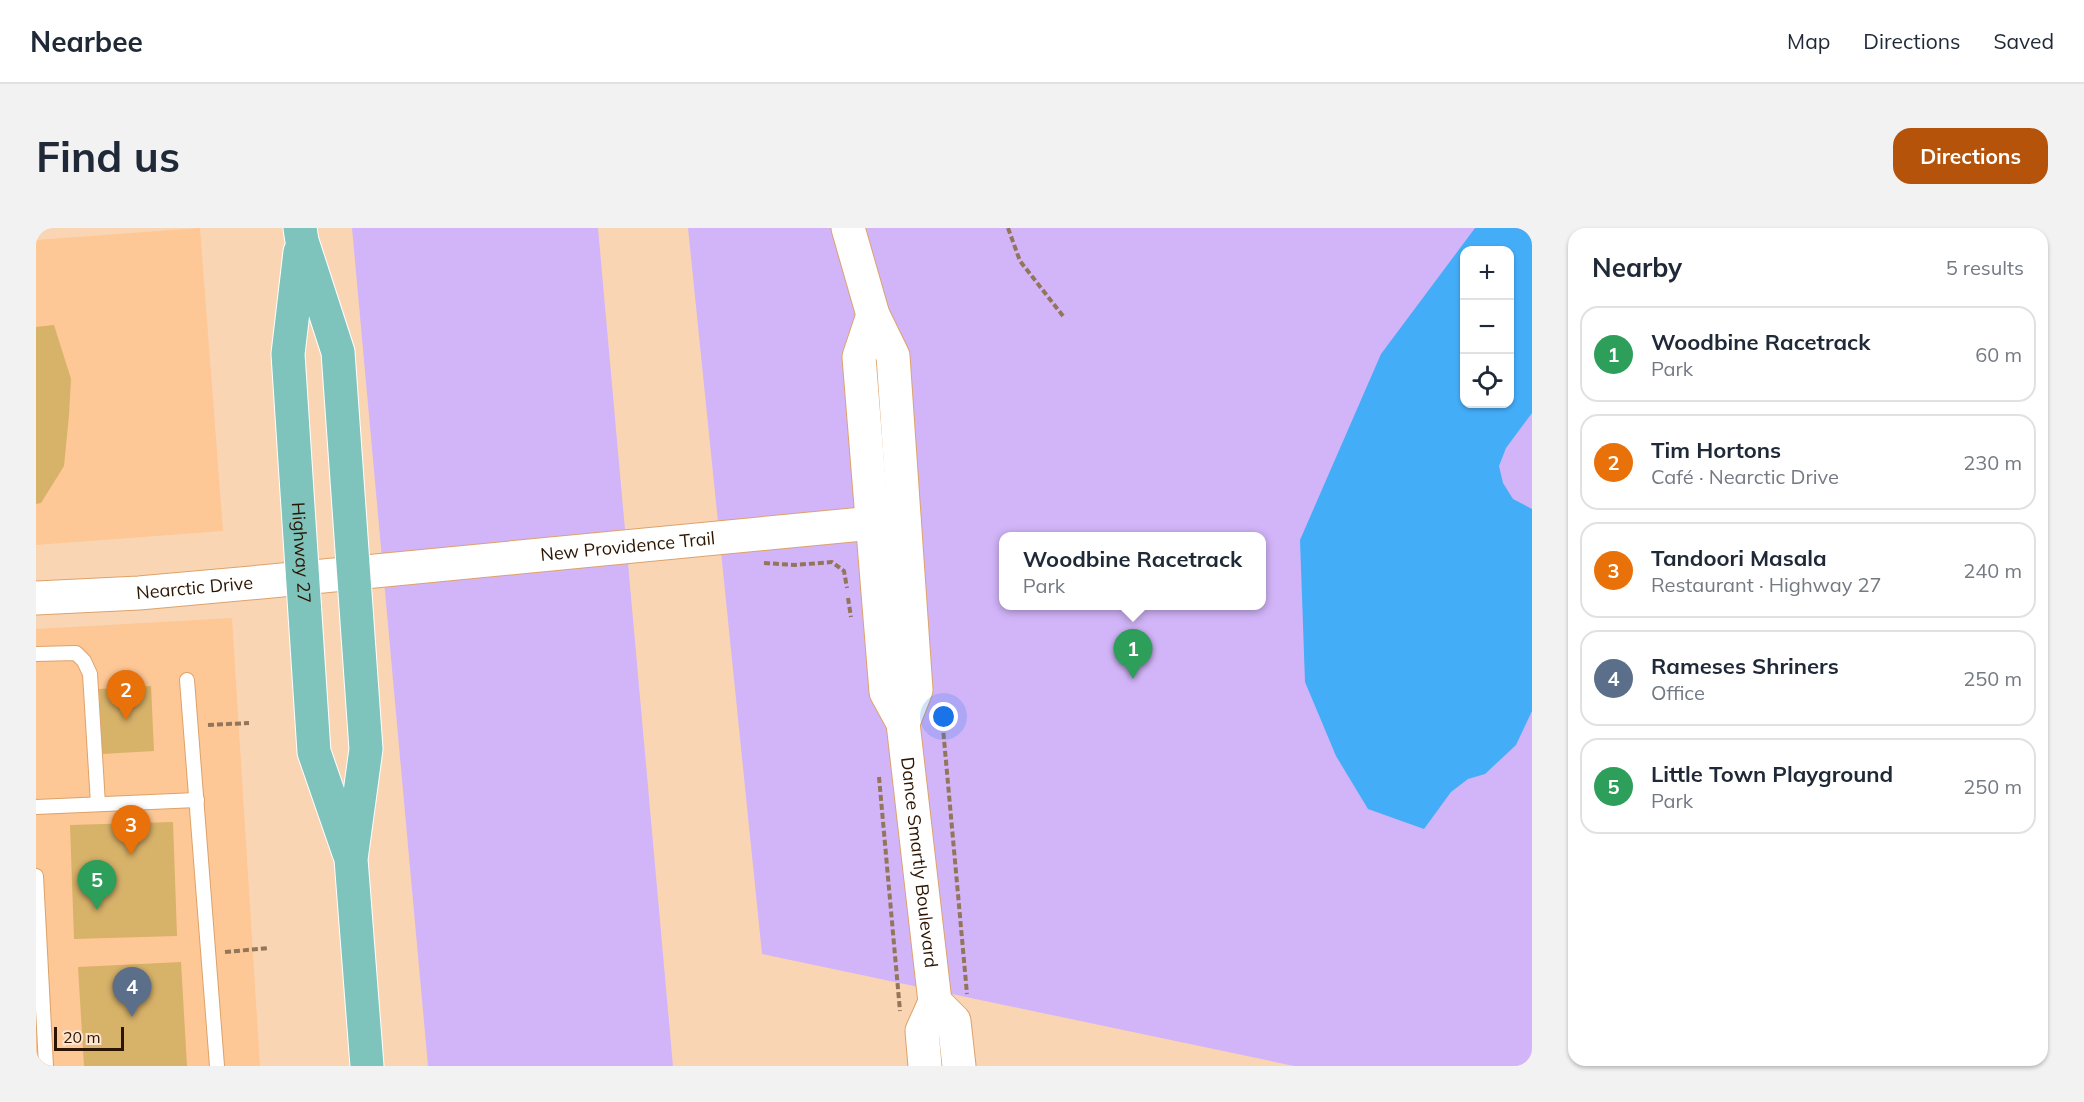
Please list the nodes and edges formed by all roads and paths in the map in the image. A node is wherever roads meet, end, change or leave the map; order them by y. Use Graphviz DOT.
graph roads {
  1 [pos="848,228"];
  2 [pos="1008,228"];
  3 [pos="301,234"];
  4 [pos="1063,316"];
  5 [pos="888,522"];
  6 [pos="762,563"];
  7 [pos="352,572"];
  8 [pos="303,577"];
  9 [pos="36,598"];
  10 [pos="853,622"];
  11 [pos="36,654"];
  12 [pos="187,680"];
  13 [pos="940,704"];
  14 [pos="249,723"];
  15 [pos="191,726"];
  16 [pos="878,768"];
  17 [pos="196,800"];
  18 [pos="98,804"];
  19 [pos="36,807"];
  20 [pos="351,859"];
  21 [pos="36,876"];
  22 [pos="269,948"];
  23 [pos="208,953"];
  24 [pos="967,996"];
  25 [pos="935,1002"];
  26 [pos="901,1018"];
  27 [pos="46,1066"];
  28 [pos="217,1066"];
  29 [pos="368,1066"];
  30 [pos="925,1066"];
  31 [pos="959,1066"];
  1 -- 5 [label="street, Dance Smartly Boulevard"];
  2 -- 4 [label="path"];
  3 -- 7 [label="main road, Highway 27"];
  3 -- 8 [label="main road, Highway 27"];
  5 -- 7 [label="street, New Providence Trail"];
  5 -- 25 [label="street, Dance Smartly Boulevard"];
  6 -- 10 [label="path"];
  7 -- 8 [label="street, Nearctic Drive"];
  7 -- 20 [label="main road, Highway 27"];
  8 -- 9 [label="street, Nearctic Drive"];
  8 -- 20 [label="main road, Highway 27"];
  11 -- 18 [label="lane"];
  12 -- 15 [label="lane"];
  13 -- 24 [label="path"];
  14 -- 15 [label="path"];
  15 -- 17 [label="lane"];
  16 -- 26 [label="path"];
  17 -- 18 [label="lane"];
  17 -- 23 [label="lane"];
  18 -- 19 [label="lane"];
  20 -- 29 [label="main road, Highway 27"];
  21 -- 27 [label="lane"];
  22 -- 23 [label="path"];
  23 -- 28 [label="lane"];
  25 -- 30 [label="street"];
  25 -- 31 [label="street"];
}
